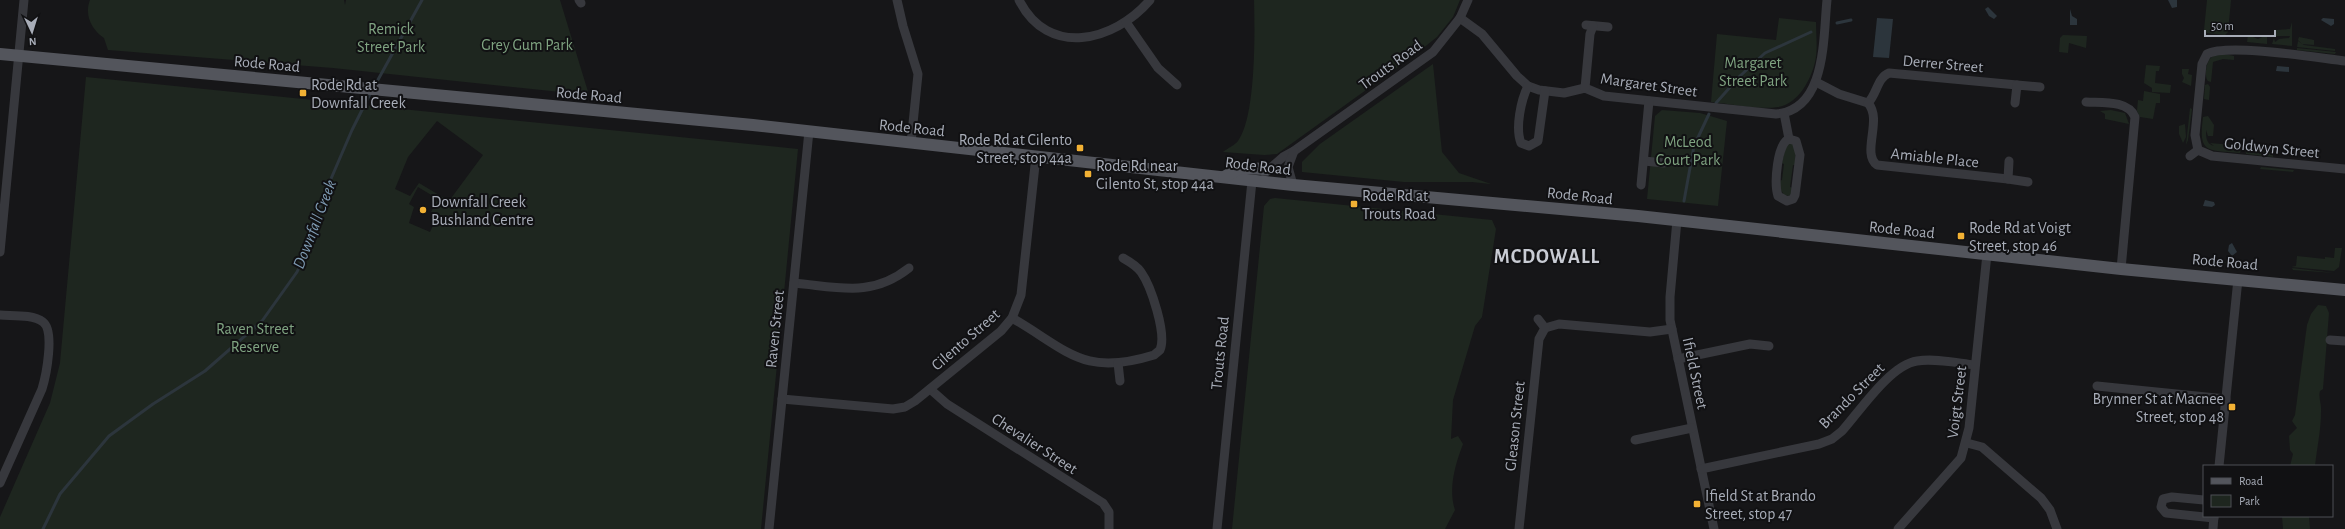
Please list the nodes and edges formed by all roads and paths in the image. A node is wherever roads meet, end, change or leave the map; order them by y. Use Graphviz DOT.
graph roads {
  1 [pos="24,0"];
  2 [pos="897,0"];
  3 [pos="1019,0"];
  4 [pos="1150,0"];
  5 [pos="1468,0"];
  6 [pos="1827,0"];
  7 [pos="1460,18"];
  8 [pos="1126,22"];
  9 [pos="1608,27"];
  10 [pos="0,54"];
  11 [pos="19,56"];
  12 [pos="2345,61"];
  13 [pos="1816,82"];
  14 [pos="1178,85"];
  15 [pos="2017,85"];
  16 [pos="1528,86"];
  17 [pos="2040,87"];
  18 [pos="1585,88"];
  19 [pos="1545,91"];
  20 [pos="1649,101"];
  21 [pos="2086,102"];
  22 [pos="1868,103"];
  23 [pos="2015,103"];
  24 [pos="1784,113"];
  25 [pos="809,131"];
  26 [pos="1789,138"];
  27 [pos="911,144"];
  28 [pos="2198,150"];
  29 [pos="1294,151"];
  30 [pos="1036,156"];
  31 [pos="2190,156"];
  32 [pos="1644,161"];
  33 [pos="2009,161"];
  34 [pos="1664,163"];
  35 [pos="1268,169"];
  36 [pos="2345,169"];
  37 [pos="1224,177"];
  38 [pos="2008,179"];
  39 [pos="1257,181"];
  40 [pos="2028,182"];
  41 [pos="1293,185"];
  42 [pos="1642,185"];
  43 [pos="1677,220"];
  44 [pos="0,252"];
  45 [pos="1987,254"];
  46 [pos="1124,258"];
  47 [pos="910,268"];
  48 [pos="2121,269"];
  49 [pos="2238,279"];
  50 [pos="794,282"];
  51 [pos="2345,290"];
  52 [pos="0,315"];
  53 [pos="1012,318"];
  54 [pos="1538,319"];
  55 [pos="1545,328"];
  56 [pos="1672,329"];
  57 [pos="2330,340"];
  58 [pos="2345,341"];
  59 [pos="1769,346"];
  60 [pos="1678,360"];
  61 [pos="1118,363"];
  62 [pos="1975,365"];
  63 [pos="1120,381"];
  64 [pos="2097,386"];
  65 [pos="930,389"];
  66 [pos="782,399"];
  67 [pos="2226,399"];
  68 [pos="1692,428"];
  69 [pos="1635,440"];
  70 [pos="1967,443"];
  71 [pos="2219,465"];
  72 [pos="1701,469"];
  73 [pos="0,483"];
  74 [pos="2203,500"];
  75 [pos="2203,516"];
  76 [pos="2214,517"];
  77 [pos="1900,528"];
  78 [pos="769,529"];
  79 [pos="1109,529"];
  80 [pos="1217,529"];
  81 [pos="1519,529"];
  82 [pos="1714,529"];
  83 [pos="2057,529"];
  84 [pos="2213,529"];
  1 -- 11 [label="street"];
  2 -- 27 [label="street"];
  3 -- 8 [label="street"];
  4 -- 8 [label="street"];
  5 -- 7 [label="street, Trouts Road"];
  6 -- 13 [label="street"];
  7 -- 16 [label="street, Margaret Street"];
  7 -- 29 [label="street, Trouts Road"];
  8 -- 14 [label="street"];
  9 -- 18 [label="street"];
  10 -- 11 [label="main road, Rode Road"];
  11 -- 25 [label="main road, Rode Road"];
  11 -- 44 [label="street"];
  12 -- 28 [label="street"];
  13 -- 22 [label="street"];
  13 -- 24 [label="street"];
  15 -- 17 [label="street, Derrer Street"];
  15 -- 22 [label="street, Derrer Street"];
  15 -- 23 [label="street"];
  16 -- 19 [label="street, Margaret Street"];
  16 -- 19 [label="street"];
  18 -- 19 [label="street, Margaret Street"];
  18 -- 20 [label="street, Margaret Street"];
  20 -- 24 [label="street, Margaret Street"];
  20 -- 32 [label="street"];
  21 -- 48 [label="street"];
  22 -- 38 [label="street, Amiable Place"];
  24 -- 26 [label="street"];
  25 -- 27 [label="main road, Rode Road"];
  25 -- 50 [label="street, Raven Street"];
  26 -- 26 [label="street"];
  27 -- 30 [label="main road, Rode Road"];
  28 -- 31 [label="street"];
  28 -- 36 [label="street, Goldwyn Street"];
  29 -- 35 [label="street, Trouts Road"];
  29 -- 41 [label="street"];
  30 -- 37 [label="main road, Rode Road"];
  30 -- 53 [label="street, Cilento Street"];
  32 -- 34 [label="street"];
  32 -- 42 [label="street"];
  33 -- 38 [label="street"];
  35 -- 37 [label="main road"];
  35 -- 39 [label="street, Trouts Road"];
  37 -- 39 [label="main road, Rode Road"];
  38 -- 40 [label="street, Amiable Place"];
  39 -- 41 [label="main road, Rode Road"];
  39 -- 80 [label="street, Trouts Road"];
  41 -- 43 [label="main road, Rode Road"];
  43 -- 45 [label="main road, Rode Road"];
  43 -- 56 [label="street, Ifield Street"];
  45 -- 48 [label="main road, Rode Road"];
  45 -- 62 [label="street, Voigt Street"];
  46 -- 61 [label="street"];
  47 -- 50 [label="street"];
  48 -- 49 [label="main road, Rode Road"];
  49 -- 51 [label="main road, Rode Road"];
  49 -- 67 [label="street"];
  50 -- 66 [label="street, Raven Street"];
  52 -- 73 [label="street"];
  53 -- 61 [label="street"];
  53 -- 65 [label="street, Cilento Street"];
  54 -- 55 [label="street"];
  55 -- 56 [label="street"];
  55 -- 81 [label="street, Gleason Street"];
  56 -- 60 [label="street, Ifield Street"];
  57 -- 58 [label="street"];
  59 -- 60 [label="street"];
  60 -- 68 [label="street, Ifield Street"];
  61 -- 63 [label="street"];
  62 -- 70 [label="street, Voigt Street"];
  62 -- 72 [label="street, Brando Street"];
  64 -- 67 [label="street"];
  65 -- 66 [label="street, Cilento Street"];
  65 -- 79 [label="street, Chevalier Street"];
  66 -- 78 [label="street, Raven Street"];
  67 -- 71 [label="street"];
  68 -- 69 [label="street"];
  68 -- 72 [label="street, Ifield Street"];
  70 -- 77 [label="street, Voigt Street"];
  70 -- 83 [label="street"];
  72 -- 82 [label="street, Ifield Street"];
  74 -- 75 [label="street"];
  76 -- 84 [label="street"];
}
